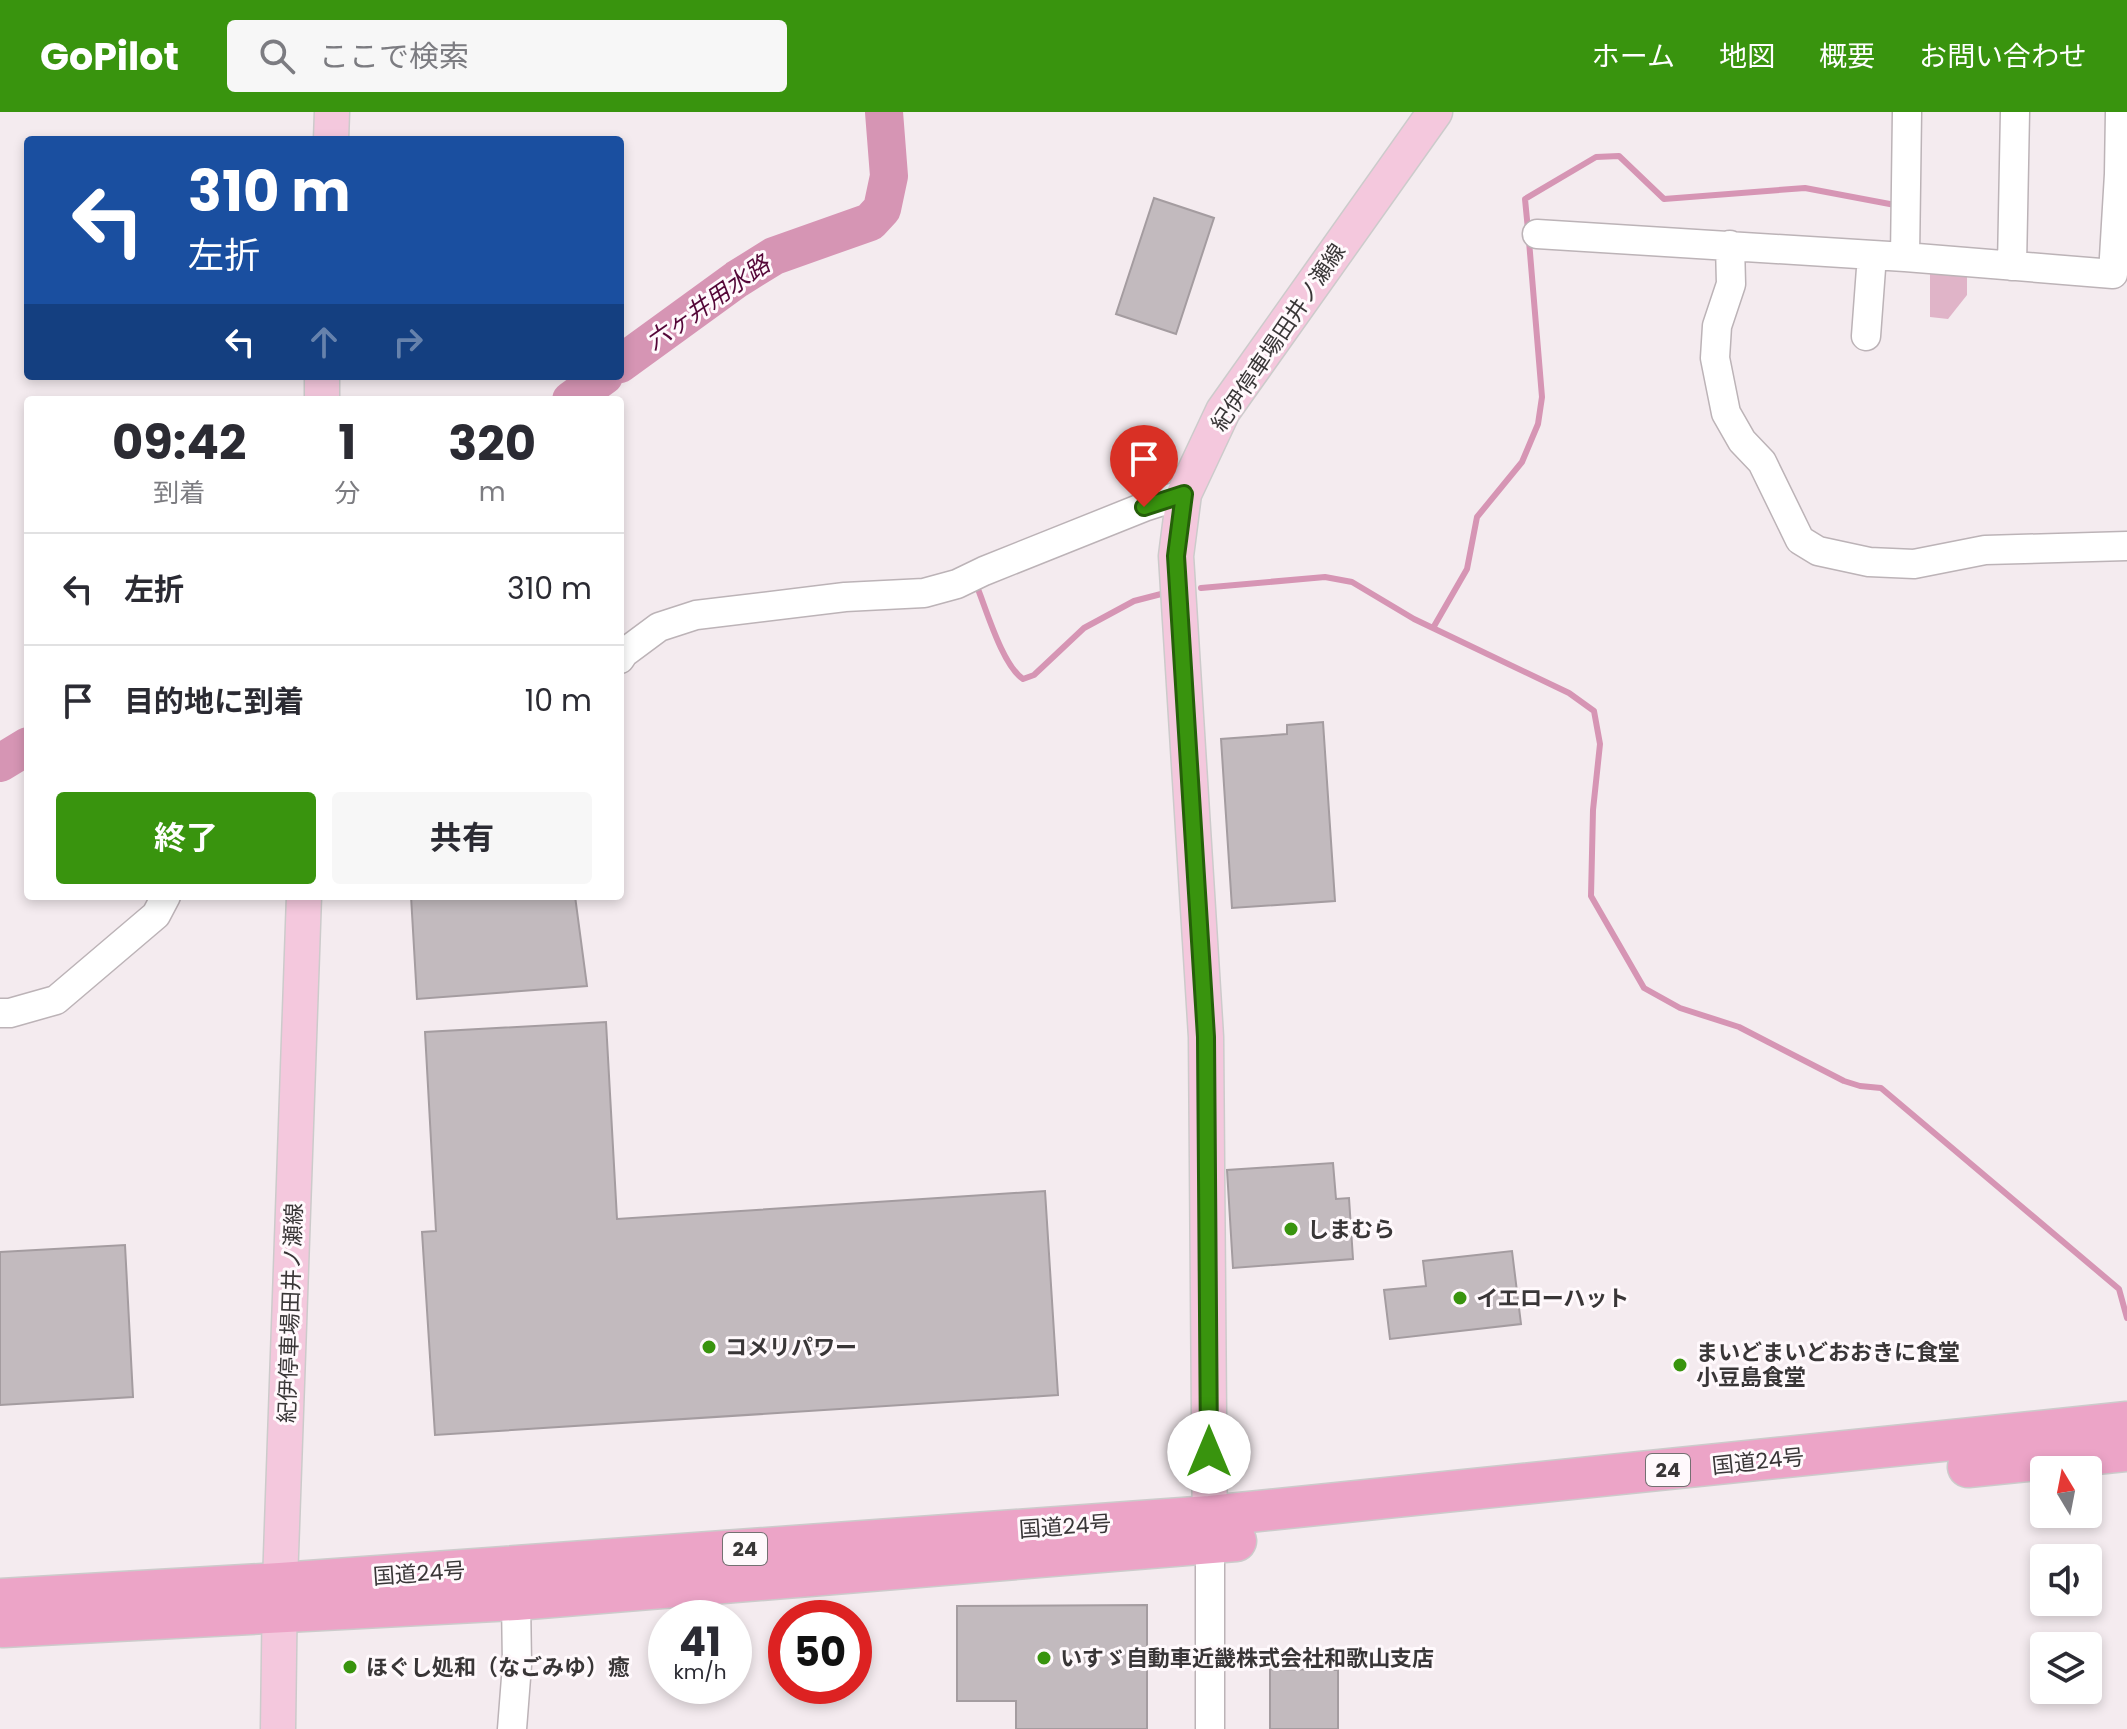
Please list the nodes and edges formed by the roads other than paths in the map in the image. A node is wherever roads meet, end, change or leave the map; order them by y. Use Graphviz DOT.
graph roads {
  1 [pos="332,112"];
  2 [pos="1435,112"];
  3 [pos="1907,112"];
  4 [pos="2015,112"];
  5 [pos="2120,112"];
  6 [pos="331,136"];
  7 [pos="2123,173"];
  8 [pos="1537,234"];
  9 [pos="1730,245"];
  10 [pos="1872,255"];
  11 [pos="1905,257"];
  12 [pos="2012,266"];
  13 [pos="1866,336"];
  14 [pos="1184,494"];
  15 [pos="2127,546"];
  16 [pos="624,653"];
  17 [pos="164,900"];
  18 [pos="304,900"];
  19 [pos="0,1013"];
  20 [pos="2127,1422"];
  21 [pos="2127,1451"];
  22 [pos="1210,1530"];
  23 [pos="280,1597"];
  24 [pos="0,1599"];
  25 [pos="516,1600"];
  26 [pos="0,1627"];
  27 [pos="278,1729"];
  28 [pos="512,1729"];
  29 [pos="1210,1729"];
  1 -- 6 [label="main road"];
  2 -- 14 [label="main road, 紀伊停車場田井ノ瀬線"];
  3 -- 11 [label="street"];
  4 -- 12 [label="street"];
  5 -- 7 [label="street"];
  7 -- 12 [label="street"];
  8 -- 9 [label="street"];
  9 -- 10 [label="street"];
  9 -- 15 [label="street"];
  10 -- 11 [label="street"];
  10 -- 13 [label="street"];
  11 -- 12 [label="street"];
  14 -- 16 [label="street"];
  14 -- 22 [label="main road, 紀伊停車場田井ノ瀬線"];
  17 -- 19 [label="street"];
  18 -- 23 [label="main road, 紀伊停車場田井ノ瀬線"];
  20 -- 22 [label="highway, 国道24号 / 24"];
  21 -- 22 [label="highway, 国道24号 / 24"];
  22 -- 23 [label="highway, 国道24号 / 24"];
  22 -- 25 [label="highway, 国道24号 / 24"];
  22 -- 29 [label="street"];
  23 -- 24 [label="highway, 国道24号 / 24"];
  23 -- 25 [label="highway, 国道24号 / 24"];
  23 -- 26 [label="highway, 国道24号 / 24"];
  23 -- 27 [label="main road, 紀伊停車場田井ノ瀬線"];
  25 -- 28 [label="street"];
}
